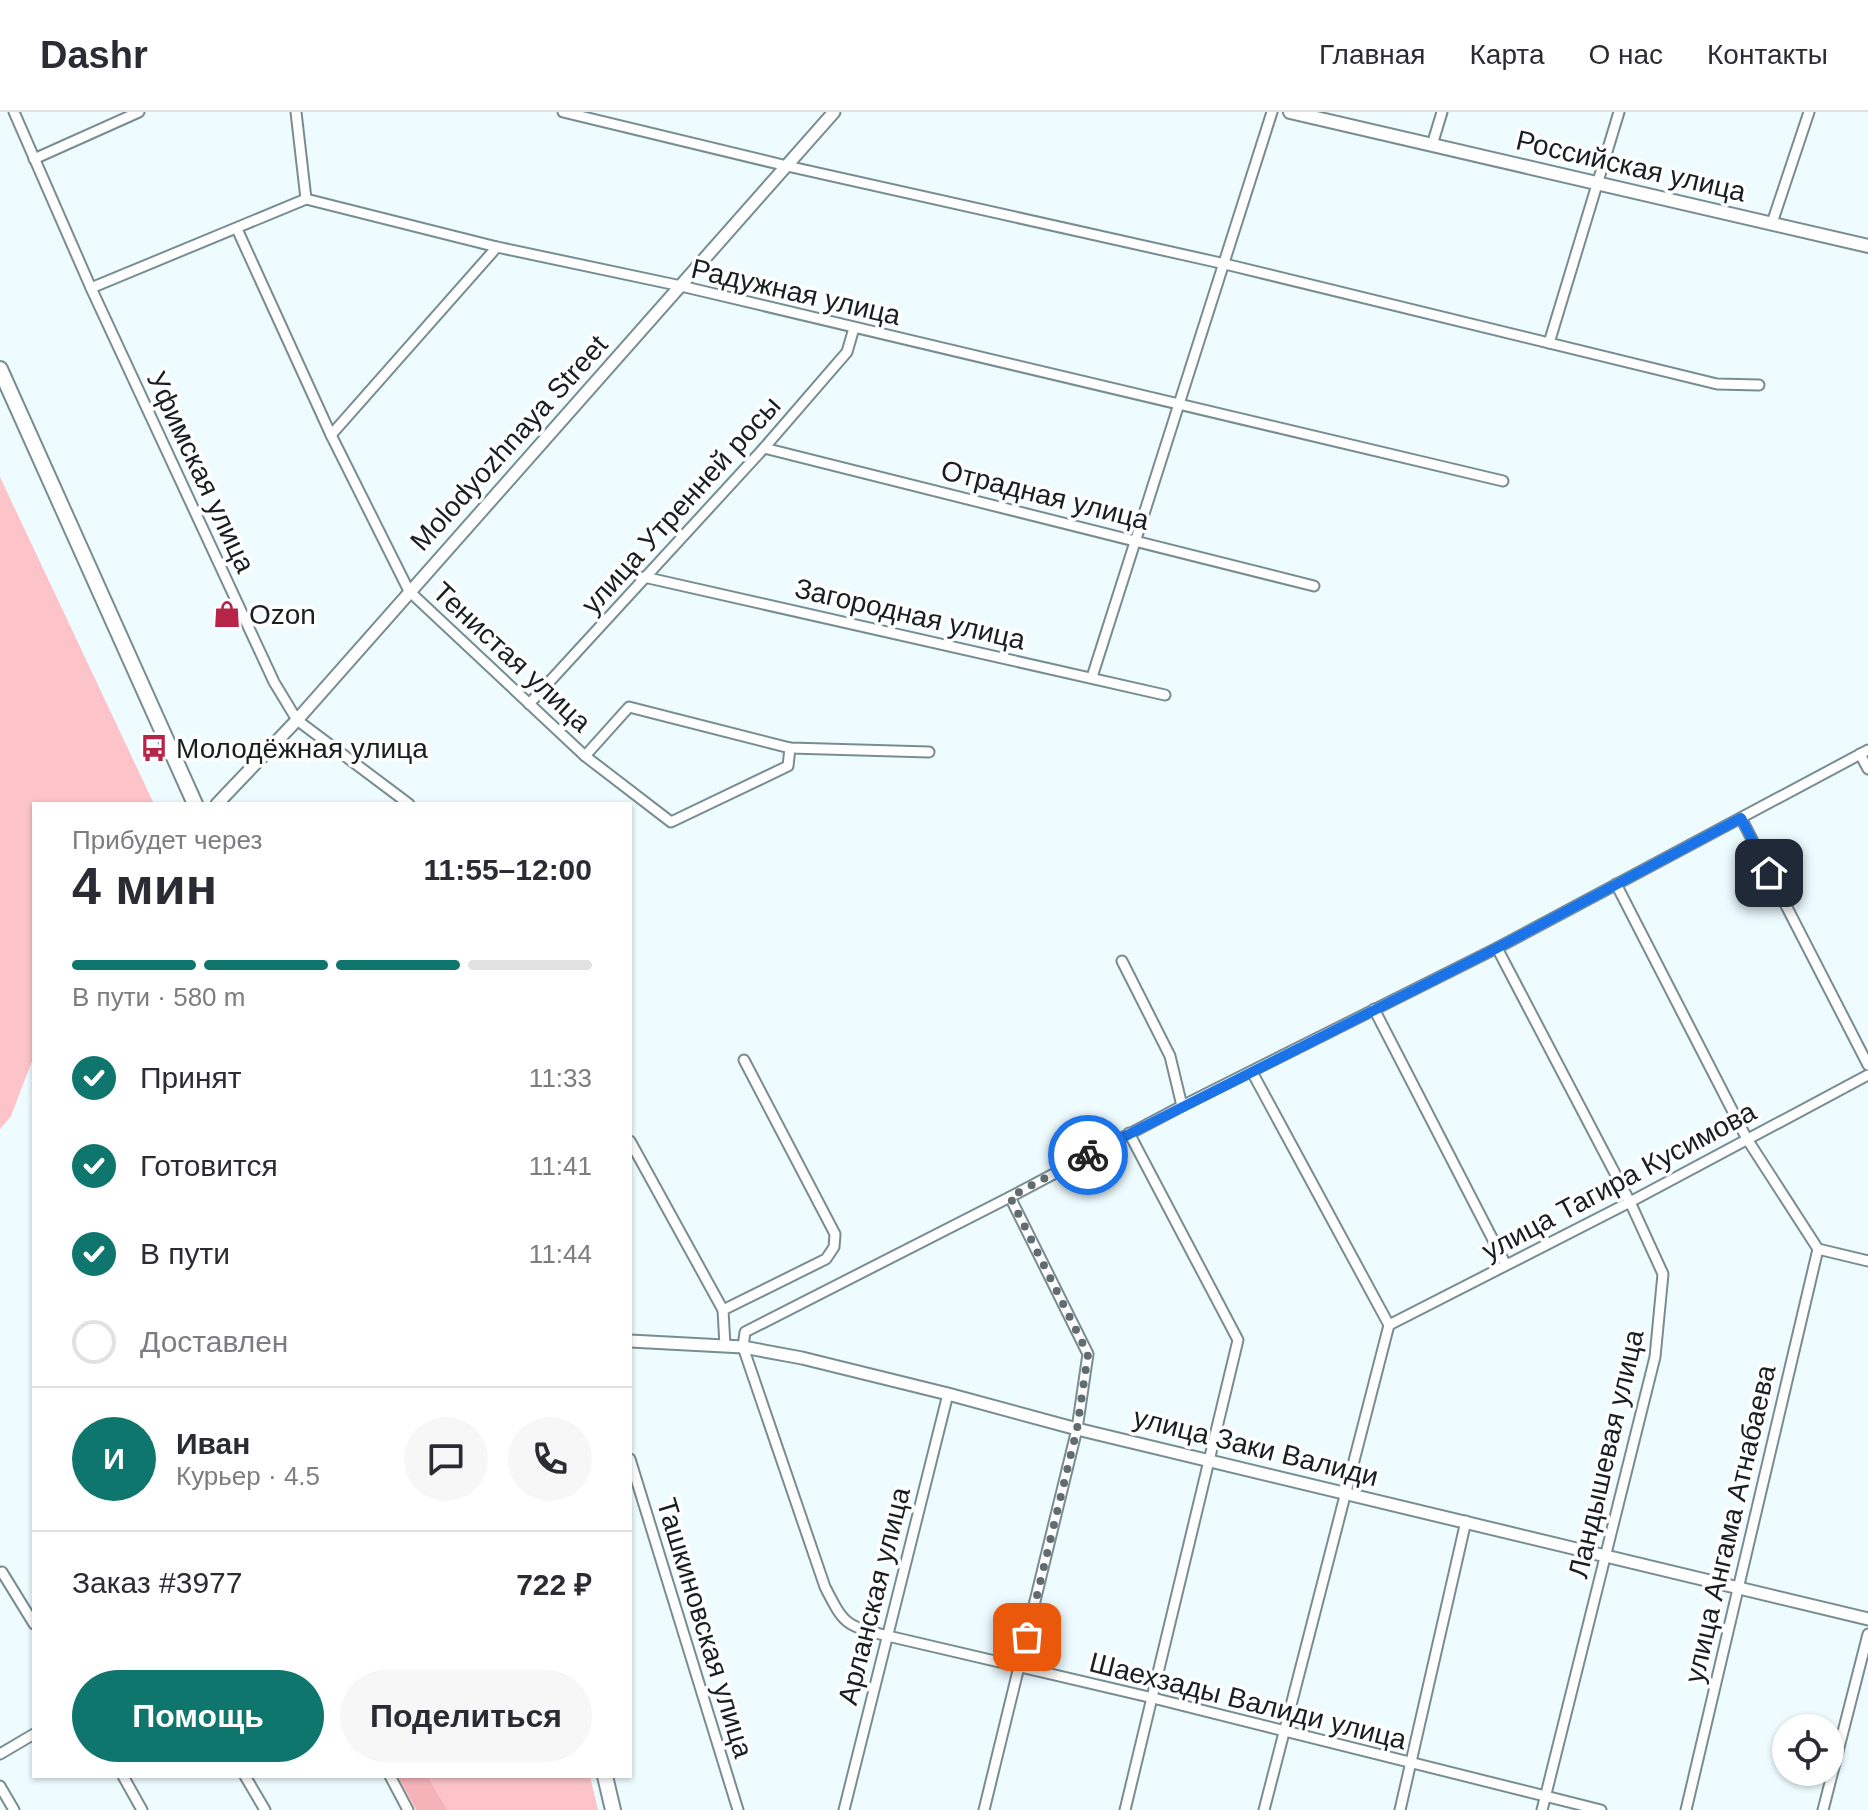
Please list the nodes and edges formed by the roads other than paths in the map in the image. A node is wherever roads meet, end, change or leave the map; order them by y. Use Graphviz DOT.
graph roads {
  1 [pos="14,112"];
  2 [pos="139,112"];
  3 [pos="296,112"];
  4 [pos="563,112"];
  5 [pos="834,112"];
  6 [pos="1272,112"];
  7 [pos="1290,112"];
  8 [pos="1442,112"];
  9 [pos="1619,112"];
  10 [pos="1809,112"];
  11 [pos="1432,145"];
  12 [pos="34,159"];
  13 [pos="787,166"];
  14 [pos="1596,183"];
  15 [pos="306,199"];
  16 [pos="1772,223"];
  17 [pos="237,229"];
  18 [pos="1868,246"];
  19 [pos="497,247"];
  20 [pos="1225,264"];
  21 [pos="681,286"];
  22 [pos="91,288"];
  23 [pos="854,328"];
  24 [pos="1549,343"];
  25 [pos="0,369"];
  26 [pos="1759,385"];
  27 [pos="1180,404"];
  28 [pos="331,435"];
  29 [pos="764,448"];
  30 [pos="1503,481"];
  31 [pos="1138,540"];
  32 [pos="644,577"];
  33 [pos="1314,586"];
  34 [pos="409,591"];
  35 [pos="1092,677"];
  36 [pos="1165,695"];
  37 [pos="529,704"];
  38 [pos="297,720"];
  39 [pos="790,748"];
  40 [pos="929,752"];
  41 [pos="1864,752"];
  42 [pos="585,756"];
  43 [pos="1868,769"];
  44 [pos="194,802"];
  45 [pos="219,802"];
  46 [pos="406,802"];
  47 [pos="1741,818"];
  48 [pos="1616,884"];
  49 [pos="1497,948"];
  50 [pos="1122,961"];
  51 [pos="1374,1009"];
  52 [pos="744,1060"];
  53 [pos="1868,1065"];
  54 [pos="1252,1072"];
  55 [pos="1868,1075"];
  56 [pos="1182,1106"];
  57 [pos="1129,1133"];
  58 [pos="1747,1139"];
  59 [pos="632,1145"];
  60 [pos="1010,1197"];
  61 [pos="1630,1202"];
  62 [pos="1818,1249"];
  63 [pos="1868,1261"];
  64 [pos="1506,1265"];
  65 [pos="723,1310"];
  66 [pos="1389,1325"];
  67 [pos="632,1341"];
  68 [pos="725,1346"];
  69 [pos="743,1347"];
  70 [pos="948,1394"];
  71 [pos="1077,1429"];
  72 [pos="1209,1459"];
  73 [pos="632,1466"];
  74 [pos="1346,1494"];
  75 [pos="1466,1521"];
  76 [pos="1606,1556"];
  77 [pos="2,1572"];
  78 [pos="1739,1587"];
  79 [pos="1868,1619"];
  80 [pos="32,1621"];
  81 [pos="1868,1634"];
  82 [pos="888,1636"];
  83 [pos="1020,1667"];
  84 [pos="1153,1698"];
  85 [pos="1285,1732"];
  86 [pos="32,1735"];
  87 [pos="0,1754"];
  88 [pos="1409,1764"];
  89 [pos="124,1778"];
  90 [pos="246,1778"];
  91 [pos="391,1778"];
  92 [pos="605,1778"];
  93 [pos="0,1786"];
  94 [pos="1545,1796"];
  95 [pos="14,1810"];
  96 [pos="142,1810"];
  97 [pos="265,1810"];
  98 [pos="408,1810"];
  99 [pos="613,1810"];
  100 [pos="738,1810"];
  101 [pos="844,1810"];
  102 [pos="984,1810"];
  103 [pos="1125,1810"];
  104 [pos="1264,1810"];
  105 [pos="1400,1810"];
  106 [pos="1542,1810"];
  107 [pos="1601,1810"];
  108 [pos="1686,1810"];
  109 [pos="1823,1810"];
  1 -- 12 [label="street, Уфимская улица"];
  2 -- 12 [label="street"];
  3 -- 15 [label="street"];
  4 -- 13 [label="street"];
  5 -- 13 [label="street, Molodyozhnaya Street"];
  6 -- 20 [label="street"];
  7 -- 11 [label="main road, Российская улица"];
  8 -- 11 [label="street"];
  9 -- 14 [label="street"];
  10 -- 16 [label="street"];
  11 -- 14 [label="main road, Российская улица"];
  12 -- 22 [label="street, Уфимская улица"];
  13 -- 20 [label="street"];
  13 -- 21 [label="street, Molodyozhnaya Street"];
  14 -- 16 [label="main road, Российская улица"];
  14 -- 24 [label="street"];
  15 -- 17 [label="street"];
  15 -- 19 [label="street, Радужная улица"];
  16 -- 18 [label="main road, Российская улица"];
  17 -- 22 [label="street"];
  17 -- 28 [label="street, Тенистая улица"];
  19 -- 21 [label="street, Радужная улица"];
  19 -- 28 [label="street"];
  20 -- 24 [label="street"];
  20 -- 27 [label="street"];
  21 -- 23 [label="street, Радужная улица"];
  21 -- 34 [label="street, Molodyozhnaya Street"];
  22 -- 38 [label="street, Уфимская улица"];
  23 -- 27 [label="street, Радужная улица"];
  23 -- 29 [label="street, улица Утренней росы"];
  24 -- 26 [label="street"];
  25 -- 44 [label="main road"];
  27 -- 30 [label="street, Радужная улица"];
  27 -- 31 [label="street"];
  28 -- 34 [label="street, Тенистая улица"];
  29 -- 31 [label="street, Отрадная улица"];
  29 -- 32 [label="street, улица Утренней росы"];
  31 -- 33 [label="street, Отрадная улица"];
  31 -- 35 [label="street"];
  32 -- 35 [label="street, Загородная улица"];
  32 -- 37 [label="street, улица Утренней росы"];
  34 -- 37 [label="street, Тенистая улица"];
  34 -- 38 [label="street, Molodyozhnaya Street"];
  35 -- 36 [label="street, Загородная улица"];
  37 -- 42 [label="street, Тенистая улица"];
  38 -- 45 [label="street, Molodyozhnaya Street"];
  38 -- 46 [label="street, Уфимская улица"];
  39 -- 40 [label="street"];
  39 -- 42 [label="street"];
  39 -- 42 [label="street, Тенистая улица"];
  41 -- 43 [label="street"];
  41 -- 47 [label="street"];
  47 -- 48 [label="street"];
  47 -- 53 [label="street"];
  48 -- 49 [label="street"];
  48 -- 58 [label="street"];
  49 -- 51 [label="street"];
  49 -- 61 [label="street, Ландышевая улица"];
  50 -- 56 [label="street"];
  51 -- 54 [label="street"];
  51 -- 64 [label="street"];
  52 -- 65 [label="street"];
  54 -- 56 [label="street"];
  54 -- 66 [label="street"];
  55 -- 58 [label="street, улица Тагира Кусимова"];
  56 -- 57 [label="street"];
  57 -- 60 [label="street"];
  57 -- 72 [label="street"];
  58 -- 61 [label="street, улица Тагира Кусимова"];
  58 -- 62 [label="street"];
  59 -- 65 [label="street"];
  60 -- 69 [label="street"];
  60 -- 71 [label="street"];
  61 -- 64 [label="street, улица Тагира Кусимова"];
  61 -- 76 [label="street, Ландышевая улица"];
  62 -- 63 [label="street"];
  62 -- 78 [label="street, улица Ангама Атнабаева"];
  64 -- 66 [label="street, улица Тагира Кусимова"];
  65 -- 68 [label="street"];
  66 -- 74 [label="street"];
  67 -- 68 [label="street, улица Заки Валиди"];
  68 -- 69 [label="street, улица Заки Валиди"];
  69 -- 70 [label="street, улица Заки Валиди"];
  69 -- 82 [label="street, Шаехзады Валиди улица"];
  70 -- 71 [label="street, улица Заки Валиди"];
  70 -- 82 [label="street, Арланская улица"];
  71 -- 72 [label="street, улица Заки Валиди"];
  71 -- 83 [label="street"];
  72 -- 74 [label="street, улица Заки Валиди"];
  72 -- 84 [label="street"];
  73 -- 100 [label="street, Ташкиновская улица"];
  74 -- 75 [label="street, улица Заки Валиди"];
  74 -- 85 [label="street"];
  75 -- 76 [label="street, улица Заки Валиди"];
  75 -- 88 [label="street"];
  76 -- 78 [label="street, улица Заки Валиди"];
  76 -- 94 [label="street, Ландышевая улица"];
  77 -- 80 [label="street"];
  78 -- 79 [label="street, улица Заки Валиди"];
  78 -- 108 [label="street, улица Ангама Атнабаева"];
  81 -- 109 [label="street"];
  82 -- 83 [label="street, Шаехзады Валиди улица"];
  82 -- 101 [label="street, Арланская улица"];
  83 -- 84 [label="street, Шаехзады Валиди улица"];
  83 -- 102 [label="street"];
  84 -- 85 [label="street, Шаехзады Валиди улица"];
  84 -- 103 [label="street"];
  85 -- 88 [label="street, Шаехзады Валиди улица"];
  85 -- 104 [label="street"];
  86 -- 87 [label="street"];
  88 -- 94 [label="street, Шаехзады Валиди улица"];
  88 -- 105 [label="street"];
  89 -- 96 [label="street"];
  90 -- 97 [label="street"];
  91 -- 98 [label="street"];
  92 -- 99 [label="main road"];
  93 -- 95 [label="street"];
  94 -- 106 [label="street, Ландышевая улица"];
  94 -- 107 [label="street, Шаехзады Валиди улица"];
}
